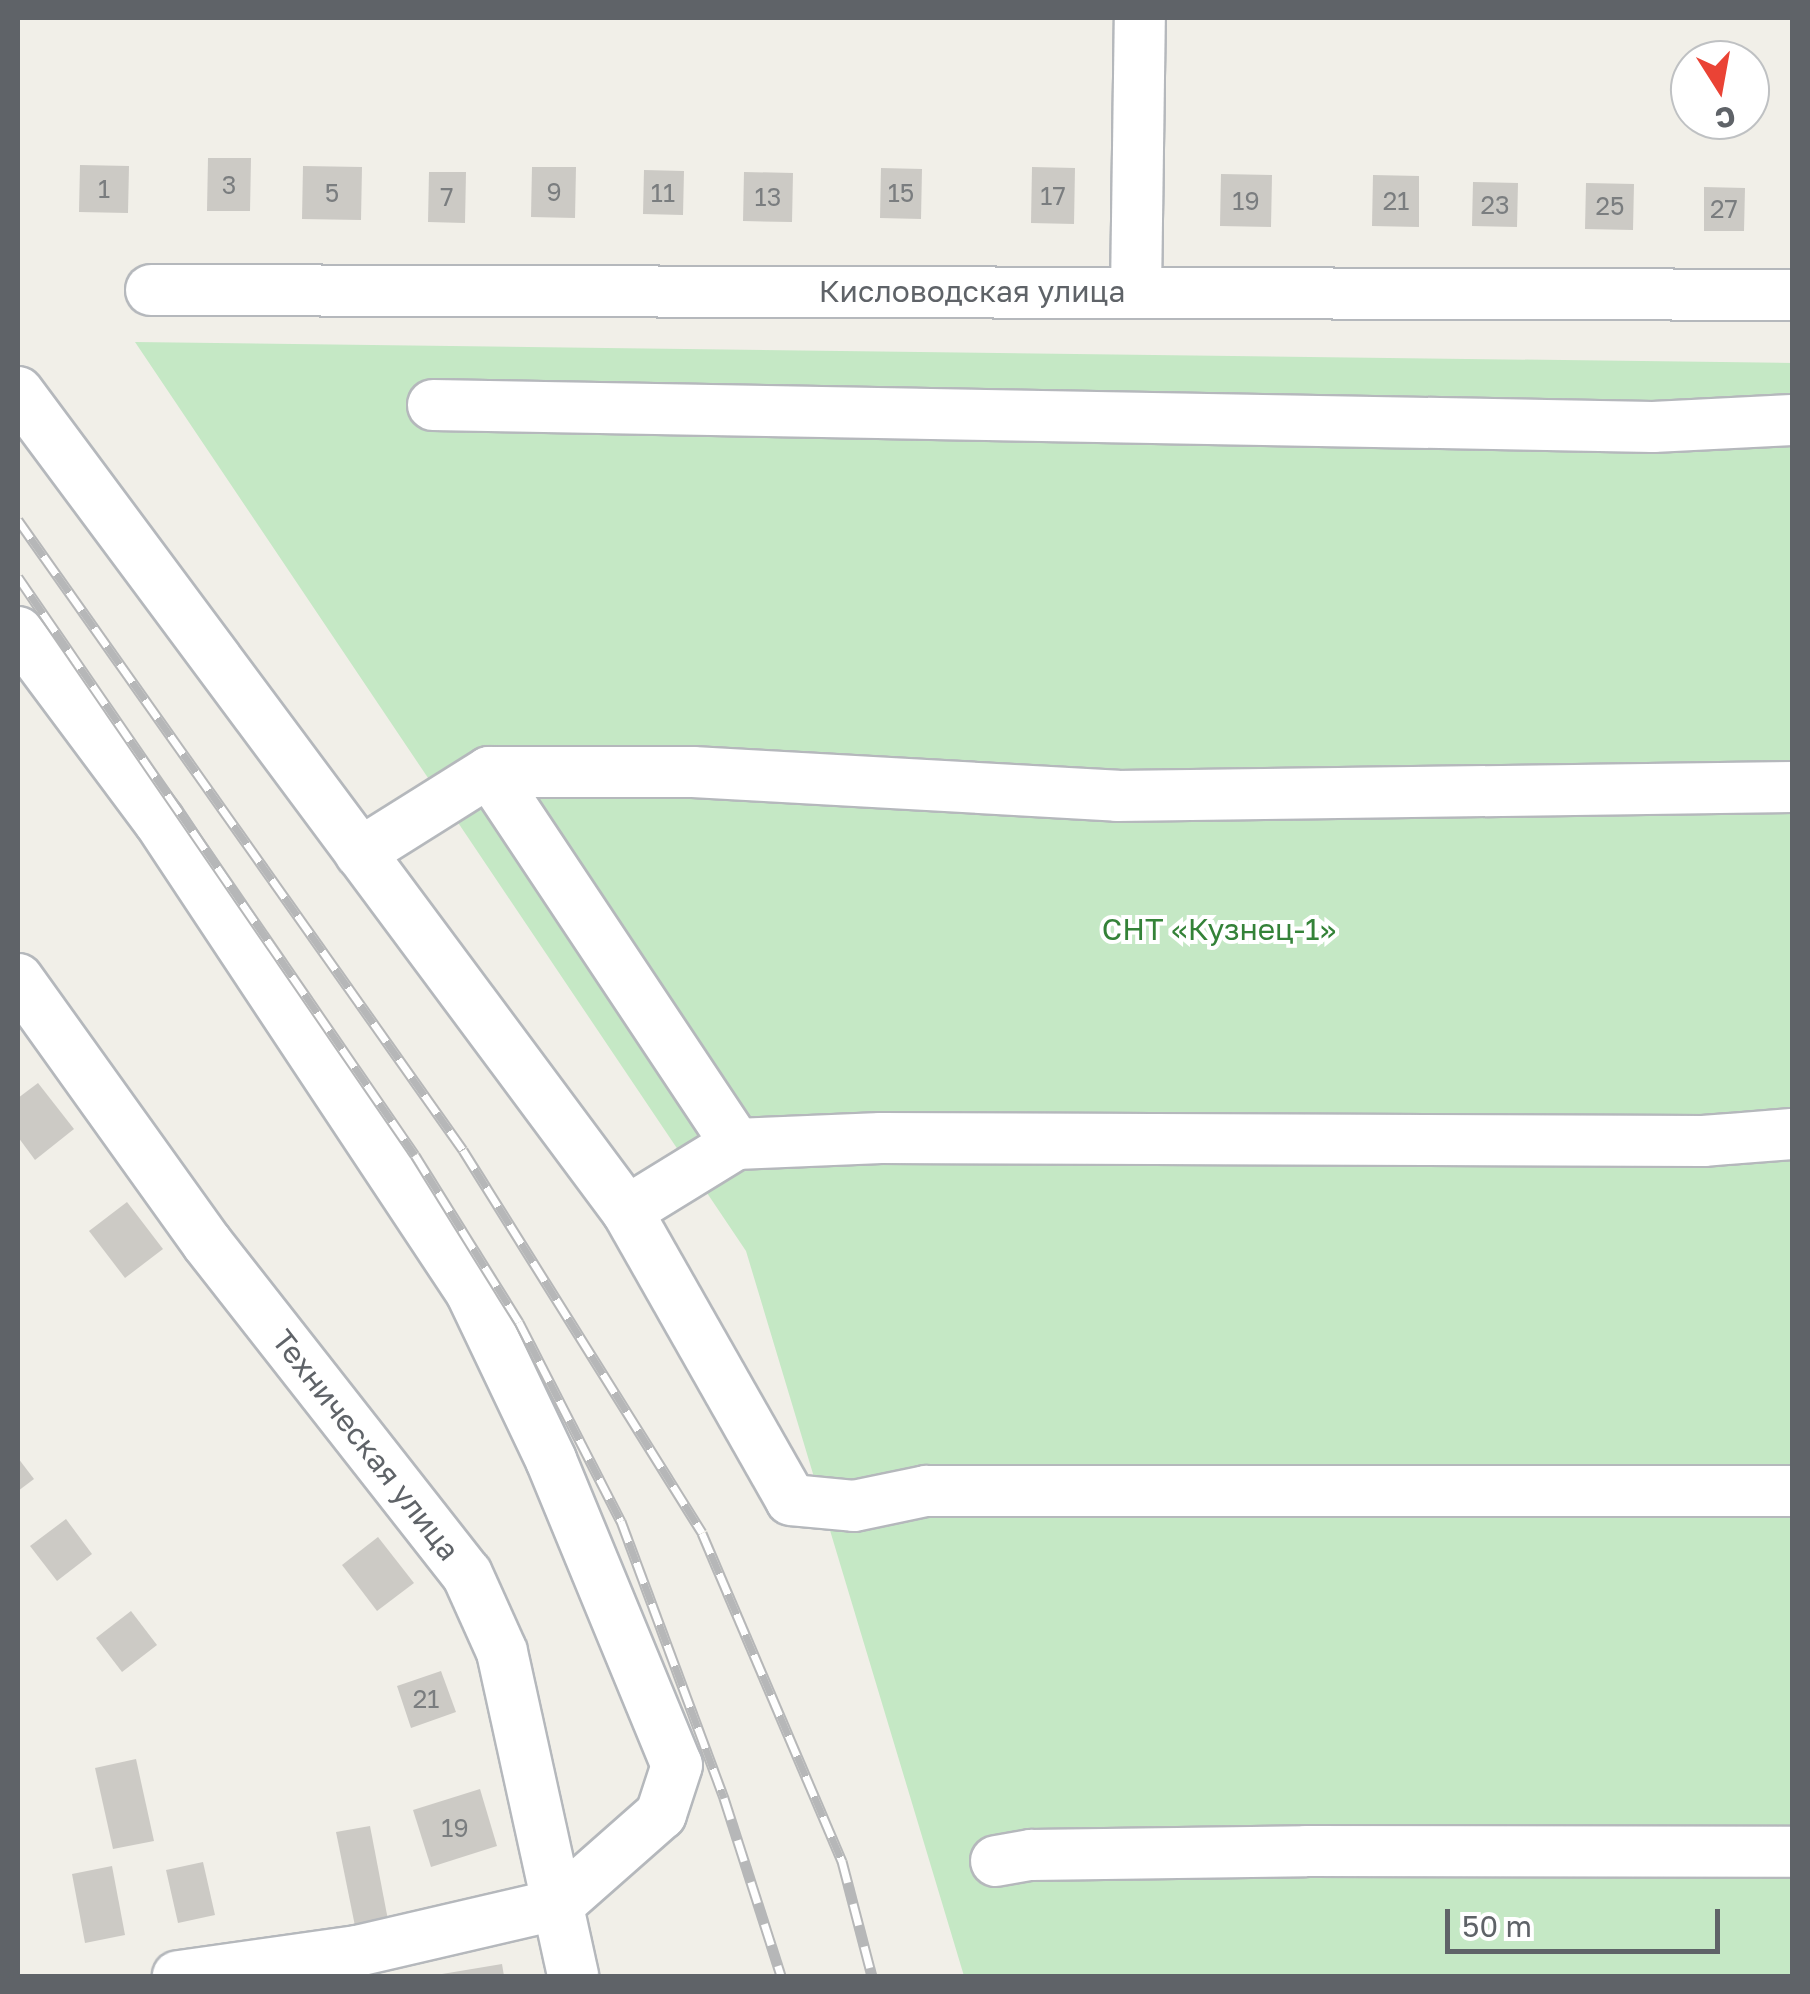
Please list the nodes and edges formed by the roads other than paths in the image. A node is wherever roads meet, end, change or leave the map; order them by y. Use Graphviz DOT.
graph roads {
  1 [pos="1140,18"];
  2 [pos="150,290"];
  3 [pos="1136,292"];
  4 [pos="1792,295"];
  5 [pos="18,392"];
  6 [pos="433,405"];
  7 [pos="1792,420"];
  8 [pos="18,632"];
  9 [pos="489,772"];
  10 [pos="1792,786"];
  11 [pos="360,852"];
  12 [pos="18,979"];
  13 [pos="1792,1134"];
  14 [pos="736,1144"];
  15 [pos="627,1212"];
  16 [pos="1792,1491"];
  17 [pos="1792,1852"];
  18 [pos="996,1862"];
  19 [pos="559,1904"];
  20 [pos="347,1964"];
  21 [pos="178,1976"];
  22 [pos="573,1976"];
  1 -- 3 [label="street"];
  2 -- 3 [label="street, Кисловодская улица"];
  3 -- 4 [label="street, Кисловодская улица"];
  5 -- 11 [label="street"];
  6 -- 7 [label="street"];
  8 -- 19 [label="street"];
  9 -- 10 [label="street"];
  9 -- 11 [label="street"];
  9 -- 14 [label="street"];
  11 -- 15 [label="street"];
  12 -- 19 [label="street, Техническая улица"];
  13 -- 14 [label="street"];
  14 -- 15 [label="street"];
  15 -- 16 [label="street"];
  17 -- 18 [label="street"];
  19 -- 20 [label="street"];
  19 -- 22 [label="street, Техническая улица"];
  20 -- 21 [label="street"];
}
